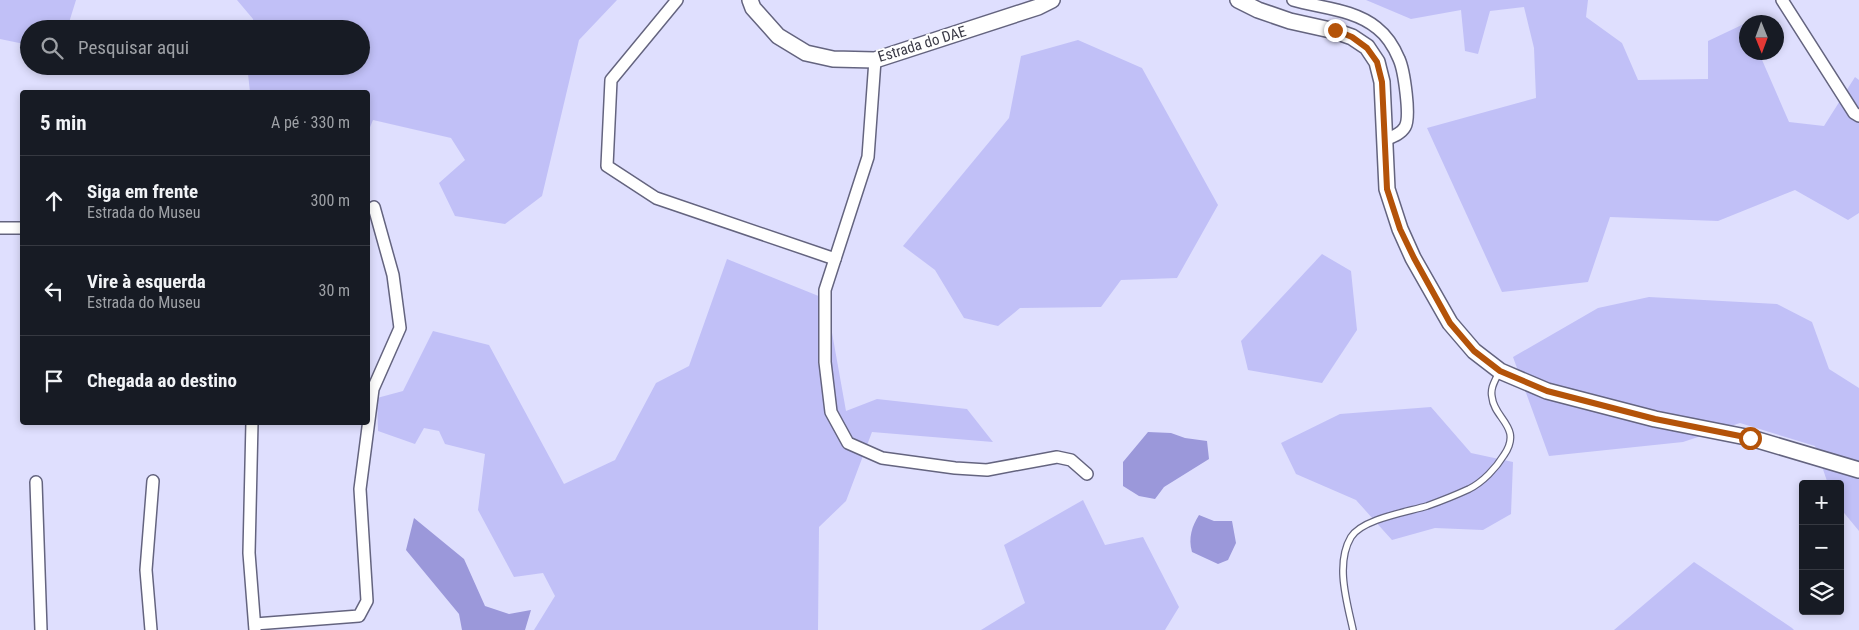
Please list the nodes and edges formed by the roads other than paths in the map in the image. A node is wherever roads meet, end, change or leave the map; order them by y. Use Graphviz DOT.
graph roads {
  1 [pos="677,0"];
  2 [pos="750,0"];
  3 [pos="1052,0"];
  4 [pos="1238,0"];
  5 [pos="1293,0"];
  6 [pos="1782,0"];
  7 [pos="874,60"];
  8 [pos="1859,116"];
  9 [pos="1385,140"];
  10 [pos="374,207"];
  11 [pos="0,228"];
  12 [pos="20,228"];
  13 [pos="835,259"];
  14 [pos="1500,371"];
  15 [pos="370,414"];
  16 [pos="252,425"];
  17 [pos="369,425"];
  18 [pos="1859,470"];
  19 [pos="1087,474"];
  20 [pos="153,481"];
  21 [pos="36,482"];
  22 [pos="255,627"];
  23 [pos="41,630"];
  24 [pos="151,630"];
  25 [pos="1353,630"];
  1 -- 13 [label="street"];
  2 -- 7 [label="street, Estrada do DAE"];
  3 -- 7 [label="street, Estrada do DAE"];
  4 -- 9 [label="street"];
  5 -- 9 [label="street"];
  6 -- 8 [label="street"];
  7 -- 13 [label="street"];
  9 -- 14 [label="street"];
  10 -- 15 [label="street"];
  11 -- 12 [label="street"];
  13 -- 19 [label="street"];
  14 -- 18 [label="street"];
  14 -- 25 [label="lane"];
  16 -- 22 [label="street"];
  17 -- 22 [label="street"];
  20 -- 24 [label="street"];
  21 -- 23 [label="street"];
}
